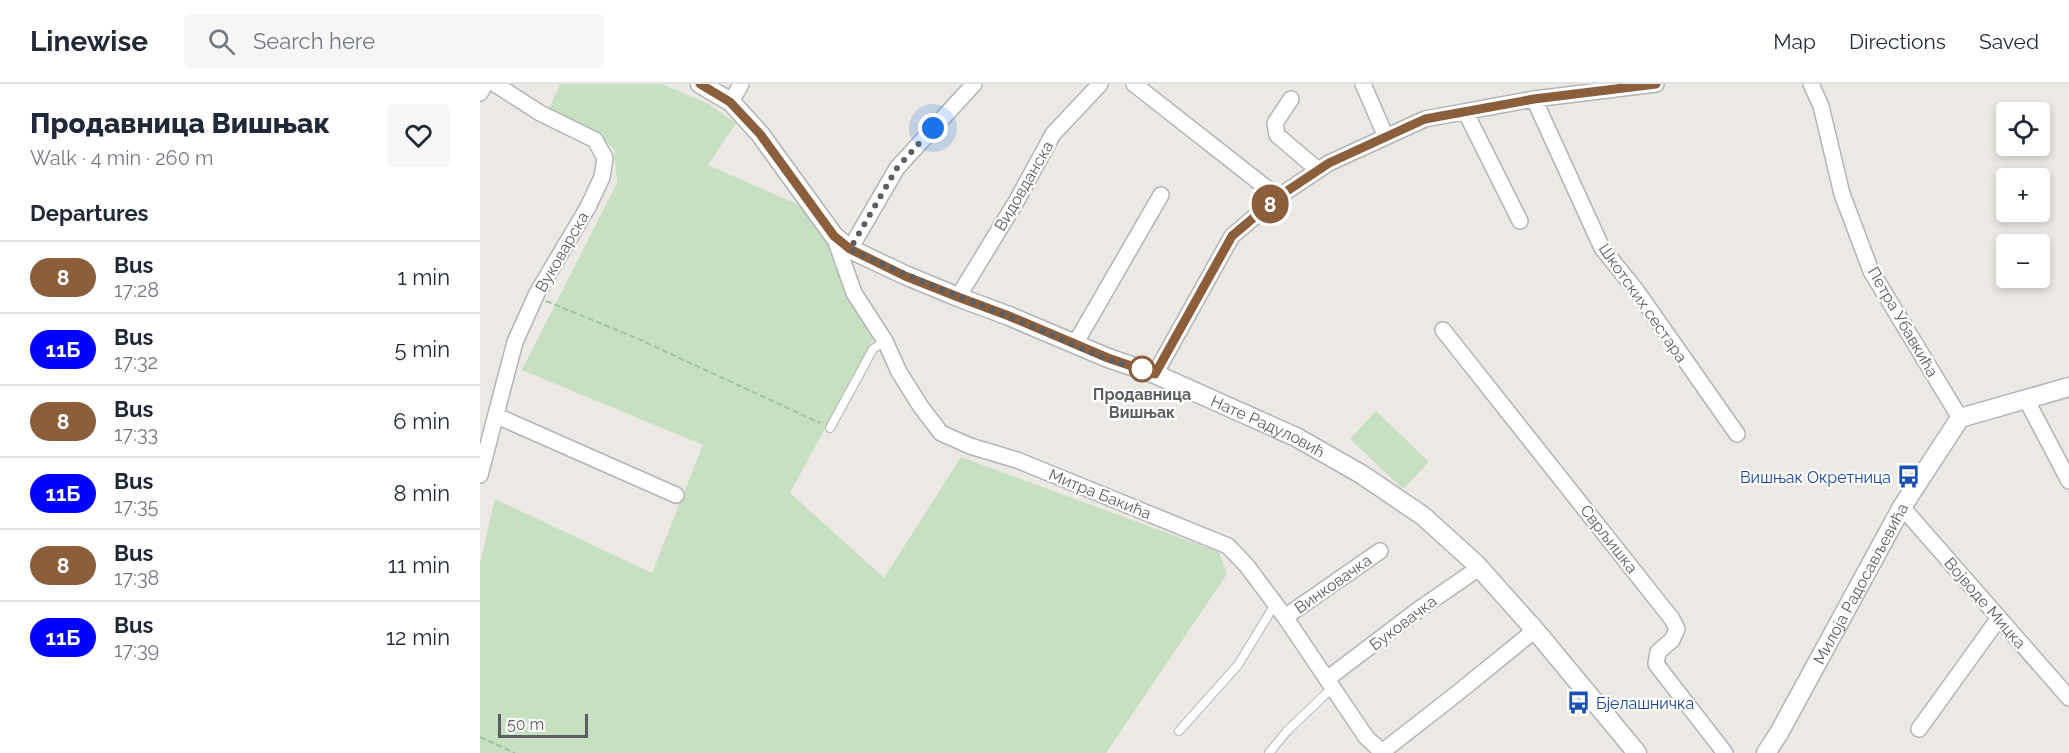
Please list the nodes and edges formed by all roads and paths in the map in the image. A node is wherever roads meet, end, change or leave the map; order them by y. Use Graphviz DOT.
graph roads {
  1 [pos="485,84"];
  2 [pos="495,84"];
  3 [pos="700,84"];
  4 [pos="741,84"];
  5 [pos="974,84"];
  6 [pos="1100,84"];
  7 [pos="1134,84"];
  8 [pos="1363,84"];
  9 [pos="1656,84"];
  10 [pos="1811,84"];
  11 [pos="480,93"];
  12 [pos="1291,99"];
  13 [pos="1534,99"];
  14 [pos="730,102"];
  15 [pos="1466,113"];
  16 [pos="1386,137"];
  17 [pos="1318,170"];
  18 [pos="1161,195"];
  19 [pos="1278,197"];
  20 [pos="1520,222"];
  21 [pos="834,236"];
  22 [pos="850,249"];
  23 [pos="535,297"];
  24 [pos="958,297"];
  25 [pos="1443,330"];
  26 [pos="885,341"];
  27 [pos="1075,344"];
  28 [pos="1155,374"];
  29 [pos="2069,387"];
  30 [pos="2026,399"];
  31 [pos="496,416"];
  32 [pos="1960,418"];
  33 [pos="830,428"];
  34 [pos="1737,434"];
  35 [pos="480,475"];
  36 [pos="2069,481"];
  37 [pos="676,495"];
  38 [pos="1902,507"];
  39 [pos="1380,551"];
  40 [pos="1479,568"];
  41 [pos="1275,603"];
  42 [pos="1285,616"];
  43 [pos="1999,618"];
  44 [pos="1535,630"];
  45 [pos="1330,683"];
  46 [pos="2069,698"];
  47 [pos="1919,729"];
  48 [pos="1179,732"];
  49 [pos="480,737"];
  50 [pos="1382,752"];
  51 [pos="515,753"];
  52 [pos="1269,753"];
  53 [pos="1637,753"];
  54 [pos="1725,753"];
  55 [pos="1766,753"];
  1 -- 11 [label="street"];
  2 -- 23 [label="street, Вуковарска"];
  3 -- 14 [label="street, Нате Радуловић"];
  4 -- 14 [label="street"];
  5 -- 22 [label="street"];
  6 -- 24 [label="street, Видовданска"];
  7 -- 19 [label="street"];
  8 -- 16 [label="street"];
  9 -- 13 [label="street"];
  10 -- 32 [label="street, Петра Убавкића"];
  12 -- 17 [label="street"];
  13 -- 15 [label="street"];
  13 -- 34 [label="street, Шкотских сестара"];
  14 -- 21 [label="street, Нате Радуловић"];
  15 -- 16 [label="street"];
  15 -- 20 [label="street"];
  16 -- 17 [label="street"];
  17 -- 19 [label="street"];
  18 -- 27 [label="street"];
  19 -- 28 [label="street"];
  21 -- 22 [label="street, Нате Радуловић"];
  21 -- 26 [label="street, Митра Бакића"];
  22 -- 24 [label="street, Нате Радуловић"];
  23 -- 31 [label="street, Вуковарска"];
  23 -- 33 [label="path"];
  24 -- 27 [label="street, Нате Радуловић"];
  25 -- 54 [label="street, Сврљишка"];
  26 -- 33 [label="lane"];
  26 -- 41 [label="street, Митра Бакића"];
  27 -- 28 [label="street, Нате Радуловић"];
  28 -- 40 [label="street, Нате Радуловић"];
  29 -- 30 [label="street"];
  30 -- 32 [label="street"];
  30 -- 36 [label="street"];
  31 -- 35 [label="street, Вуковарска"];
  31 -- 37 [label="street"];
  32 -- 38 [label="street, Милоја Радосављевића"];
  38 -- 43 [label="street, Војводе Мицка"];
  38 -- 55 [label="street, Милоја Радосављевића"];
  39 -- 42 [label="street, Винковачка"];
  40 -- 44 [label="street, Нате Радуловић"];
  40 -- 45 [label="street, Буковачка"];
  41 -- 42 [label="street, Митра Бакића"];
  41 -- 48 [label="lane"];
  42 -- 45 [label="street, Митра Бакића"];
  43 -- 46 [label="street, Војводе Мицка"];
  43 -- 47 [label="street"];
  44 -- 50 [label="street"];
  44 -- 53 [label="street, Нате Радуловић"];
  45 -- 50 [label="street, Митра Бакића"];
  45 -- 52 [label="lane"];
  49 -- 51 [label="path"];
}
